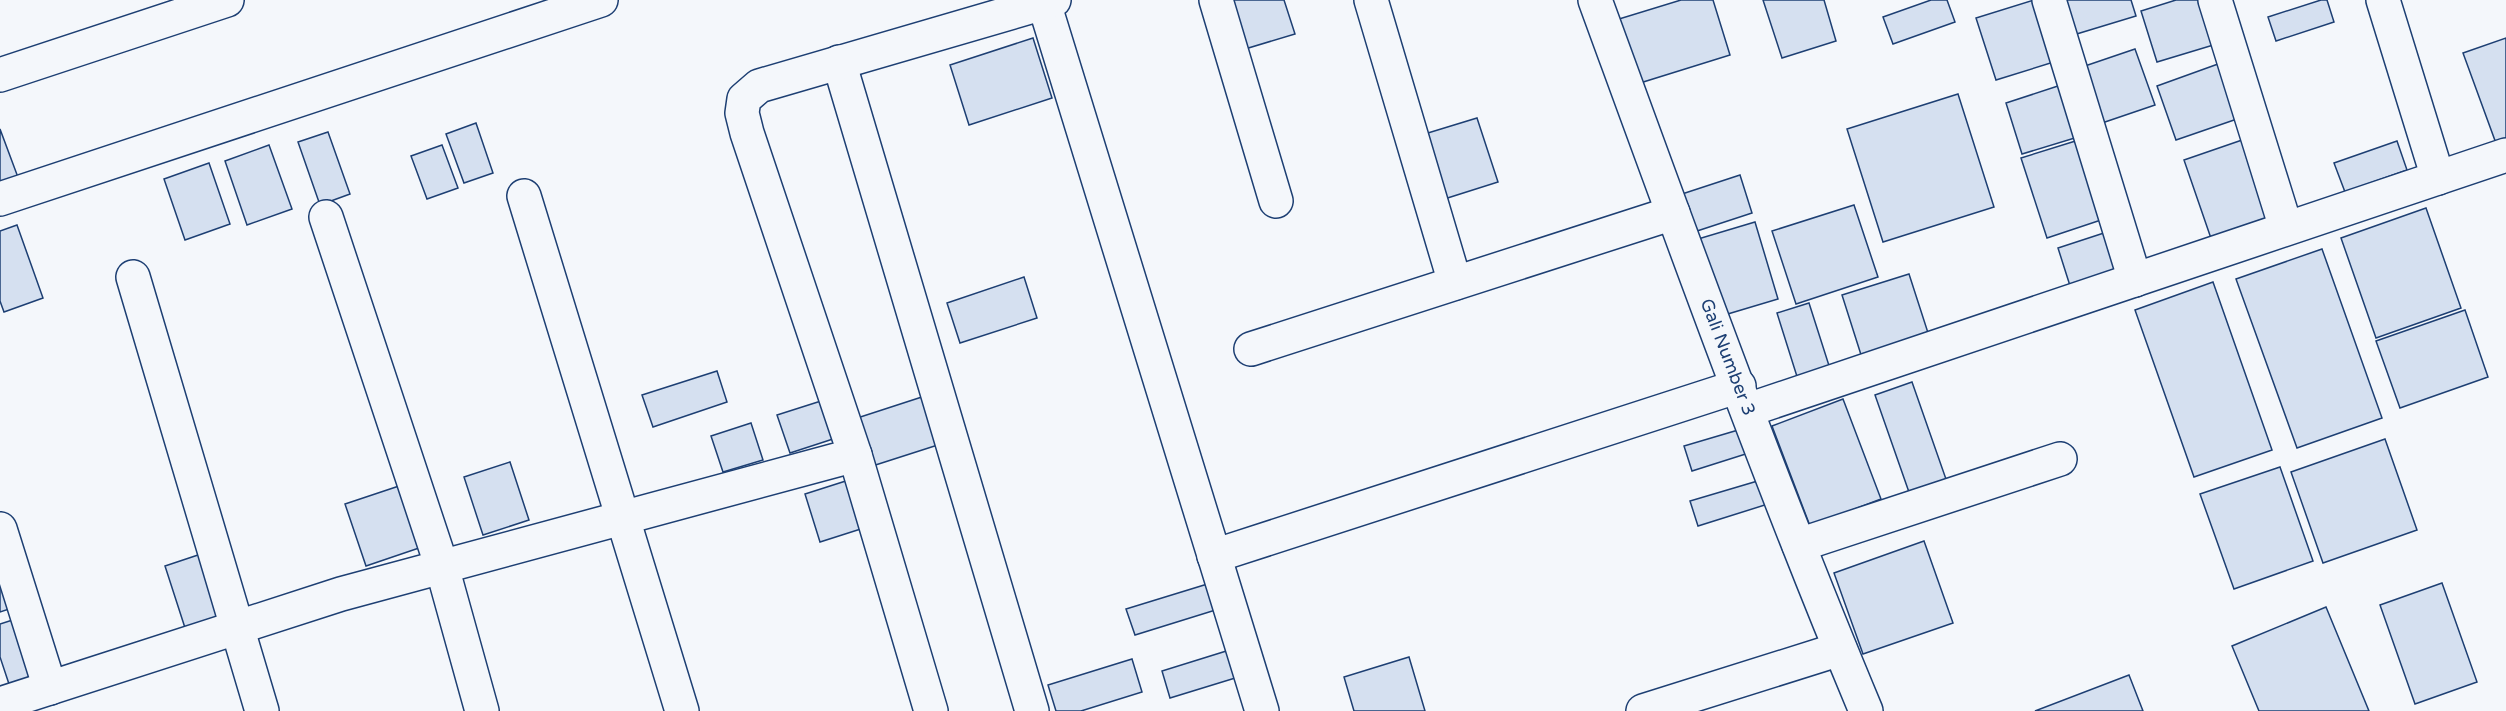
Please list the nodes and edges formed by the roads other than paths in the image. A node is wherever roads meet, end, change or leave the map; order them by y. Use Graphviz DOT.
graph roads {
  1 [pos="227,0"];
  2 [pos="601,0"];
  3 [pos="1216,0"];
  4 [pos="1371,0"];
  5 [pos="1595,0"];
  6 [pos="2049,0"];
  7 [pos="2215,0"];
  8 [pos="2383,0"];
  9 [pos="1049,2"];
  10 [pos="839,62"];
  11 [pos="0,75"];
  12 [pos="2506,155"];
  13 [pos="2438,178"];
  14 [pos="524,196"];
  15 [pos="0,199"];
  16 [pos="1276,201"];
  17 [pos="1673,213"];
  18 [pos="326,217"];
  19 [pos="2286,228"];
  20 [pos="133,277"];
  21 [pos="2134,280"];
  22 [pos="1455,283"];
  23 [pos="1251,349"];
  24 [pos="1744,398"];
  25 [pos="855,455"];
  26 [pos="2060,459"];
  27 [pos="622,518"];
  28 [pos="0,529"];
  29 [pos="1799,545"];
  30 [pos="1214,556"];
  31 [pos="442,567"];
  32 [pos="239,627"];
  33 [pos="1840,649"];
  34 [pos="50,688"];
  35 [pos="0,704"];
  36 [pos="1694,704"];
  37 [pos="262,711"];
  38 [pos="482,711"];
  39 [pos="682,711"];
  40 [pos="931,711"];
  41 [pos="1032,711"];
  42 [pos="1262,711"];
  43 [pos="1643,711"];
  44 [pos="1866,711"];
  1 -- 11 [label="street"];
  2 -- 15 [label="street"];
  3 -- 16 [label="street"];
  4 -- 22 [label="street"];
  5 -- 17 [label="street, Gali Number 3"];
  6 -- 21 [label="street"];
  7 -- 19 [label="street"];
  8 -- 13 [label="street"];
  9 -- 10 [label="street"];
  9 -- 30 [label="street"];
  10 -- 25 [label="street"];
  10 -- 41 [label="street"];
  12 -- 13 [label="street"];
  13 -- 19 [label="street"];
  14 -- 27 [label="street"];
  17 -- 22 [label="street"];
  17 -- 24 [label="street, Gali Number 3"];
  18 -- 31 [label="street"];
  19 -- 21 [label="street"];
  20 -- 32 [label="street"];
  21 -- 24 [label="street"];
  22 -- 23 [label="street"];
  24 -- 29 [label="street, Gali Number 3"];
  24 -- 30 [label="street"];
  25 -- 27 [label="street"];
  25 -- 40 [label="street"];
  26 -- 29 [label="street"];
  27 -- 31 [label="street"];
  27 -- 39 [label="street"];
  28 -- 34 [label="street"];
  29 -- 33 [label="street, Gali Number 3"];
  30 -- 42 [label="street"];
  31 -- 32 [label="street"];
  31 -- 38 [label="street"];
  32 -- 34 [label="street"];
  32 -- 37 [label="street"];
  33 -- 36 [label="street"];
  33 -- 44 [label="street, Gali Number 3"];
  34 -- 35 [label="street"];
  36 -- 43 [label="street"];
}
